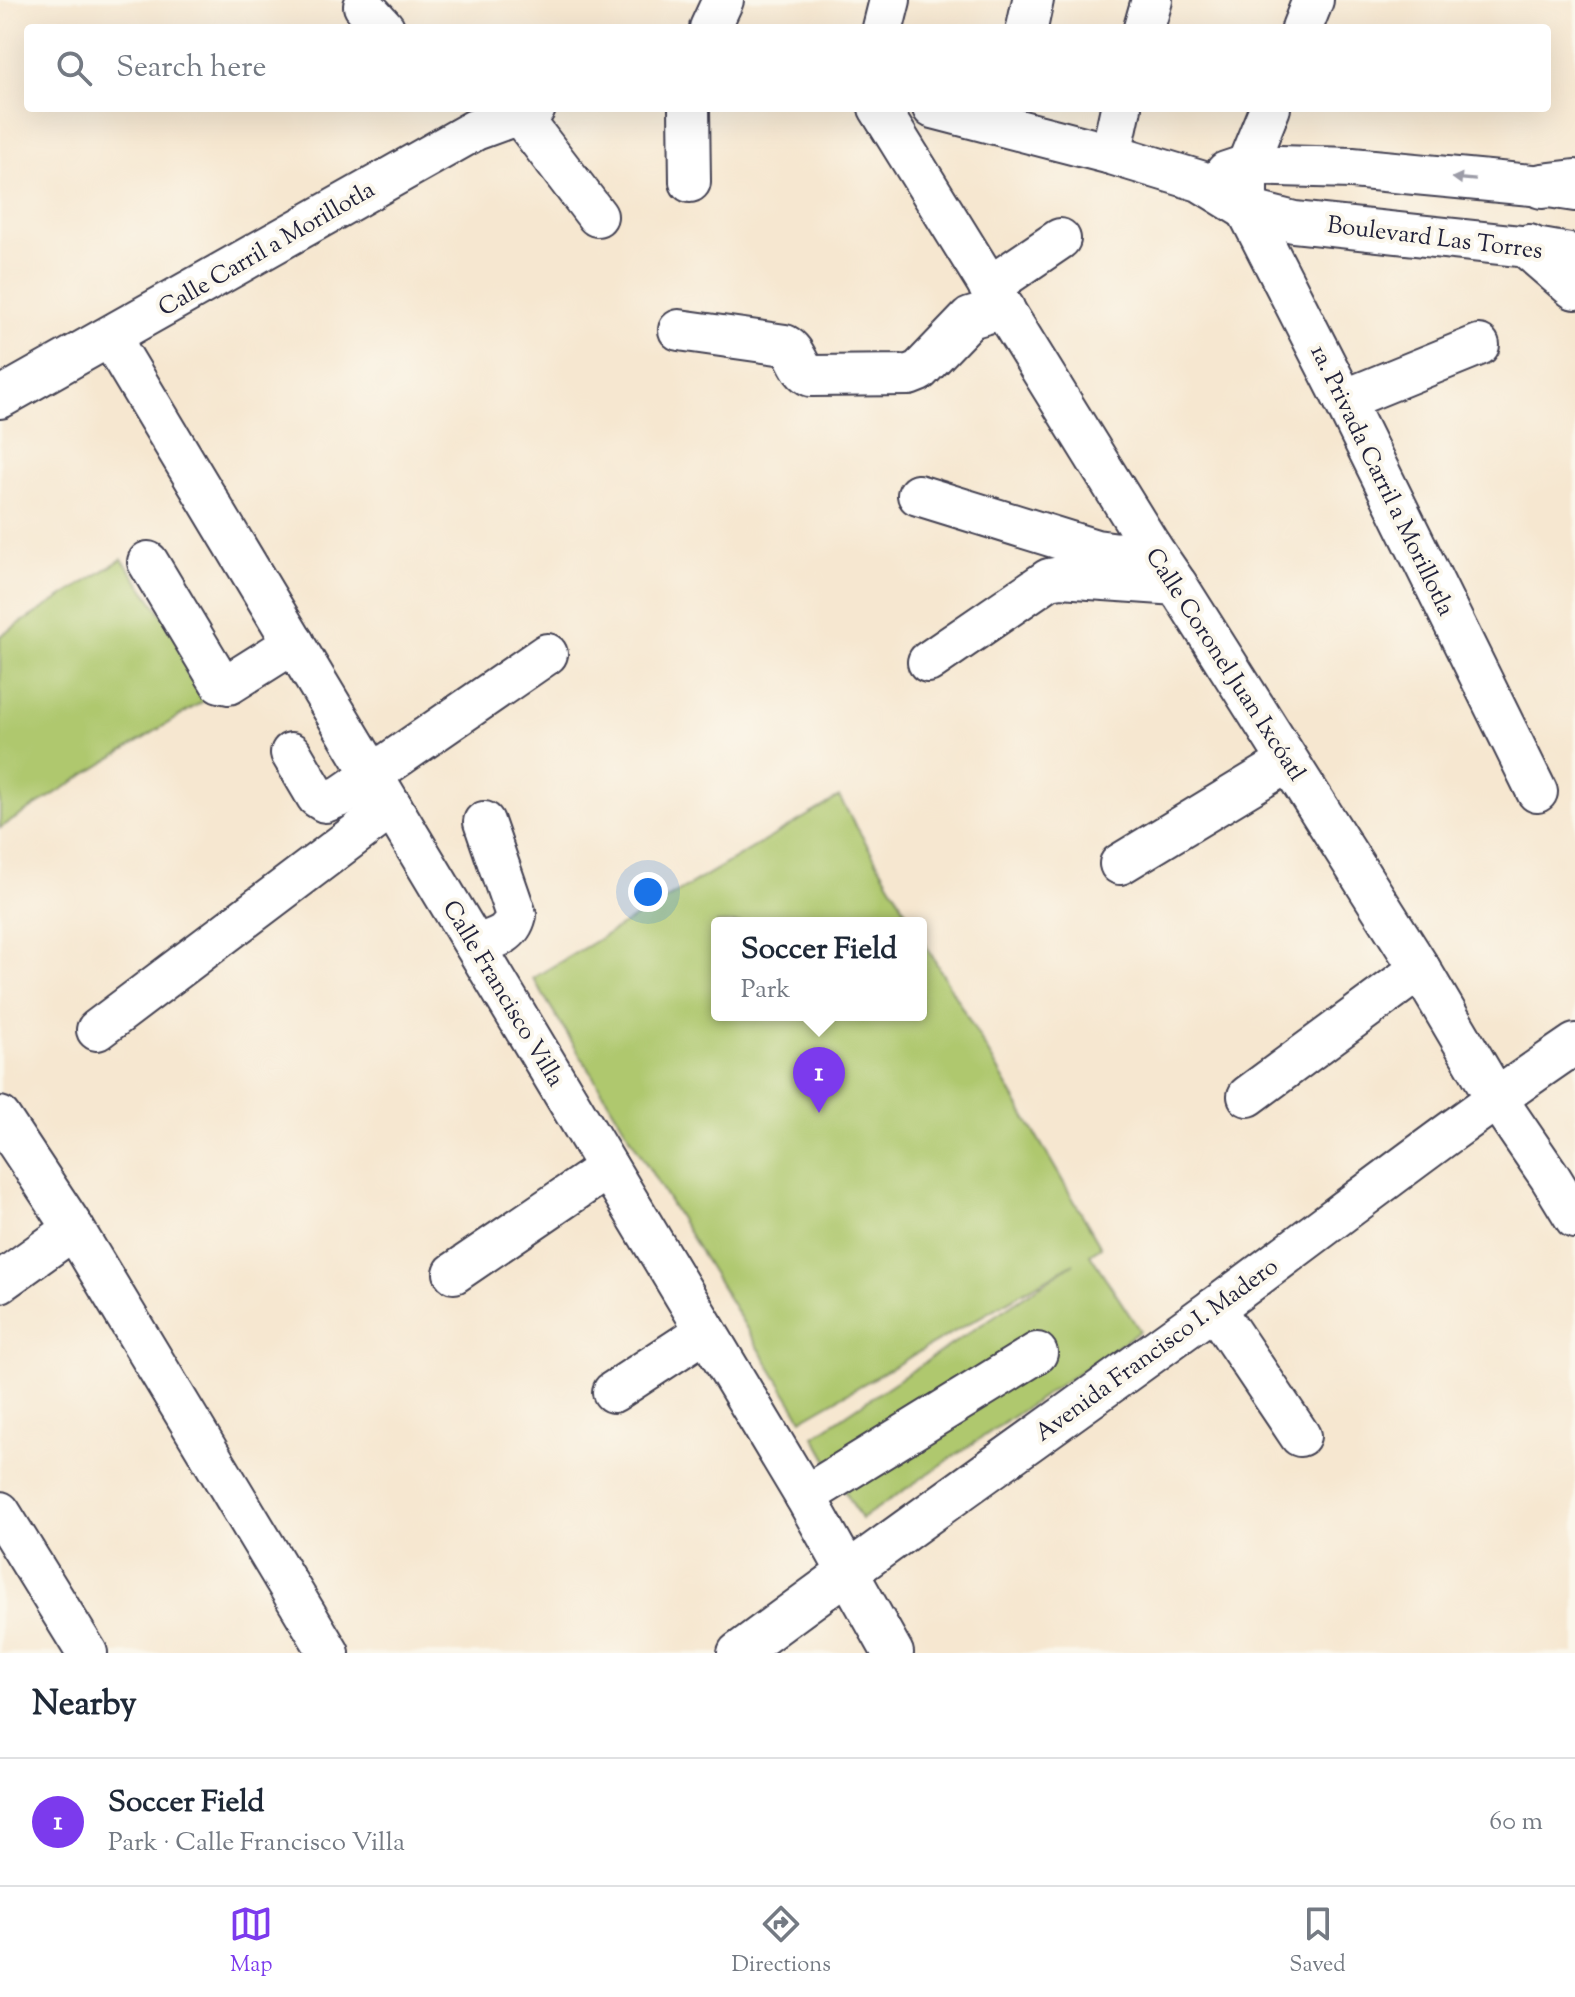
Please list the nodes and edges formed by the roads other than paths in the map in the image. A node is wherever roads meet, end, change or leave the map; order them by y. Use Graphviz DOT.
graph roads {
  1 [pos="723,0"];
  2 [pos="890,0"];
  3 [pos="1033,0"];
  4 [pos="1152,0"];
  5 [pos="1313,0"];
  6 [pos="712,24"];
  7 [pos="884,24"];
  8 [pos="1028,24"];
  9 [pos="1145,24"];
  10 [pos="1304,24"];
  11 [pos="519,112"];
  12 [pos="528,112"];
  13 [pos="689,112"];
  14 [pos="881,112"];
  15 [pos="962,112"];
  16 [pos="1120,112"];
  17 [pos="1268,112"];
  18 [pos="1005,118"];
  19 [pos="465,119"];
  20 [pos="1111,154"];
  21 [pos="1247,165"];
  22 [pos="1200,181"];
  23 [pos="690,182"];
  24 [pos="1564,187"];
  25 [pos="1247,210"];
  26 [pos="597,216"];
  27 [pos="1060,239"];
  28 [pos="1529,247"];
  29 [pos="1575,255"];
  30 [pos="1575,287"];
  31 [pos="996,298"];
  32 [pos="679,330"];
  33 [pos="110,337"];
  34 [pos="1479,345"];
  35 [pos="0,398"];
  36 [pos="1344,400"];
  37 [pos="918,495"];
  38 [pos="1151,547"];
  39 [pos="148,562"];
  40 [pos="1177,585"];
  41 [pos="294,643"];
  42 [pos="547,654"];
  43 [pos="928,662"];
  44 [pos="291,753"];
  45 [pos="1288,762"];
  46 [pos="382,790"];
  47 [pos="1537,792"];
  48 [pos="484,822"];
  49 [pos="1120,864"];
  50 [pos="475,945"];
  51 [pos="1420,969"];
  52 [pos="97,1030"];
  53 [pos="1575,1044"];
  54 [pos="1248,1096"];
  55 [pos="1496,1098"];
  56 [pos="0,1117"];
  57 [pos="1562,1167"];
  58 [pos="608,1168"];
  59 [pos="1575,1218"];
  60 [pos="74,1229"];
  61 [pos="454,1273"];
  62 [pos="0,1282"];
  63 [pos="1214,1308"];
  64 [pos="706,1331"];
  65 [pos="1037,1353"];
  66 [pos="613,1392"];
  67 [pos="1300,1436"];
  68 [pos="805,1496"];
  69 [pos="0,1512"];
  70 [pos="847,1572"];
  71 [pos="87,1653"];
  72 [pos="329,1653"];
  73 [pos="738,1653"];
  74 [pos="893,1653"];
  1 -- 6 [label="street"];
  2 -- 7 [label="street"];
  3 -- 8 [label="street"];
  4 -- 9 [label="street"];
  5 -- 10 [label="street"];
  11 -- 19 [label="street, Calle Carril a Morillotla"];
  12 -- 26 [label="street"];
  13 -- 23 [label="street"];
  14 -- 31 [label="street, Calle Coronel Juan Ixcóatl"];
  15 -- 18 [label="street"];
  16 -- 20 [label="street"];
  17 -- 21 [label="street"];
  18 -- 20 [label="street"];
  19 -- 33 [label="street, Calle Carril a Morillotla"];
  20 -- 22 [label="street"];
  21 -- 22 [label="street"];
  24 -- 21 [label="street, one-way"];
  21 -- 25 [label="street, 1a. Privada Carril a Morillotla"];
  22 -- 25 [label="street"];
  25 -- 28 [label="street, Boulevard Las Torres"];
  25 -- 36 [label="street, 1a. Privada Carril a Morillotla"];
  27 -- 31 [label="street"];
  28 -- 29 [label="street, Boulevard Las Torres"];
  28 -- 30 [label="main road"];
  31 -- 32 [label="street"];
  31 -- 38 [label="street, Calle Coronel Juan Ixcóatl"];
  33 -- 35 [label="street, Calle Carril a Morillotla"];
  33 -- 41 [label="street, Calle Francisco Villa"];
  34 -- 36 [label="street"];
  36 -- 47 [label="street, 1a. Privada Carril a Morillotla"];
  37 -- 38 [label="street"];
  38 -- 40 [label="street, Calle Coronel Juan Ixcóatl"];
  39 -- 41 [label="street"];
  40 -- 43 [label="street"];
  40 -- 45 [label="street, Calle Coronel Juan Ixcóatl"];
  41 -- 46 [label="street, Calle Francisco Villa"];
  42 -- 46 [label="street"];
  44 -- 46 [label="street"];
  45 -- 49 [label="street"];
  45 -- 51 [label="street, Calle Coronel Juan Ixcóatl"];
  46 -- 50 [label="street, Calle Francisco Villa"];
  46 -- 52 [label="street"];
  48 -- 50 [label="street"];
  50 -- 58 [label="street, Calle Francisco Villa"];
  51 -- 54 [label="street"];
  51 -- 55 [label="street, Calle Coronel Juan Ixcóatl"];
  53 -- 55 [label="street, Avenida Francisco I. Madero"];
  55 -- 57 [label="street, Calle Coronel Juan Ixcóatl"];
  55 -- 63 [label="street, Avenida Francisco I. Madero"];
  56 -- 60 [label="street"];
  57 -- 59 [label="street, Calle Coronel Juan Ixcóatl"];
  58 -- 61 [label="street"];
  58 -- 64 [label="street, Calle Francisco Villa"];
  60 -- 62 [label="street"];
  60 -- 72 [label="street"];
  63 -- 67 [label="street"];
  63 -- 70 [label="street, Avenida Francisco I. Madero"];
  64 -- 66 [label="street"];
  64 -- 68 [label="street, Calle Francisco Villa"];
  65 -- 68 [label="street"];
  68 -- 70 [label="street, Calle Francisco Villa"];
  69 -- 71 [label="street"];
  70 -- 73 [label="street, Avenida Francisco I. Madero"];
  70 -- 74 [label="street, Calle Francisco Villa"];
}
